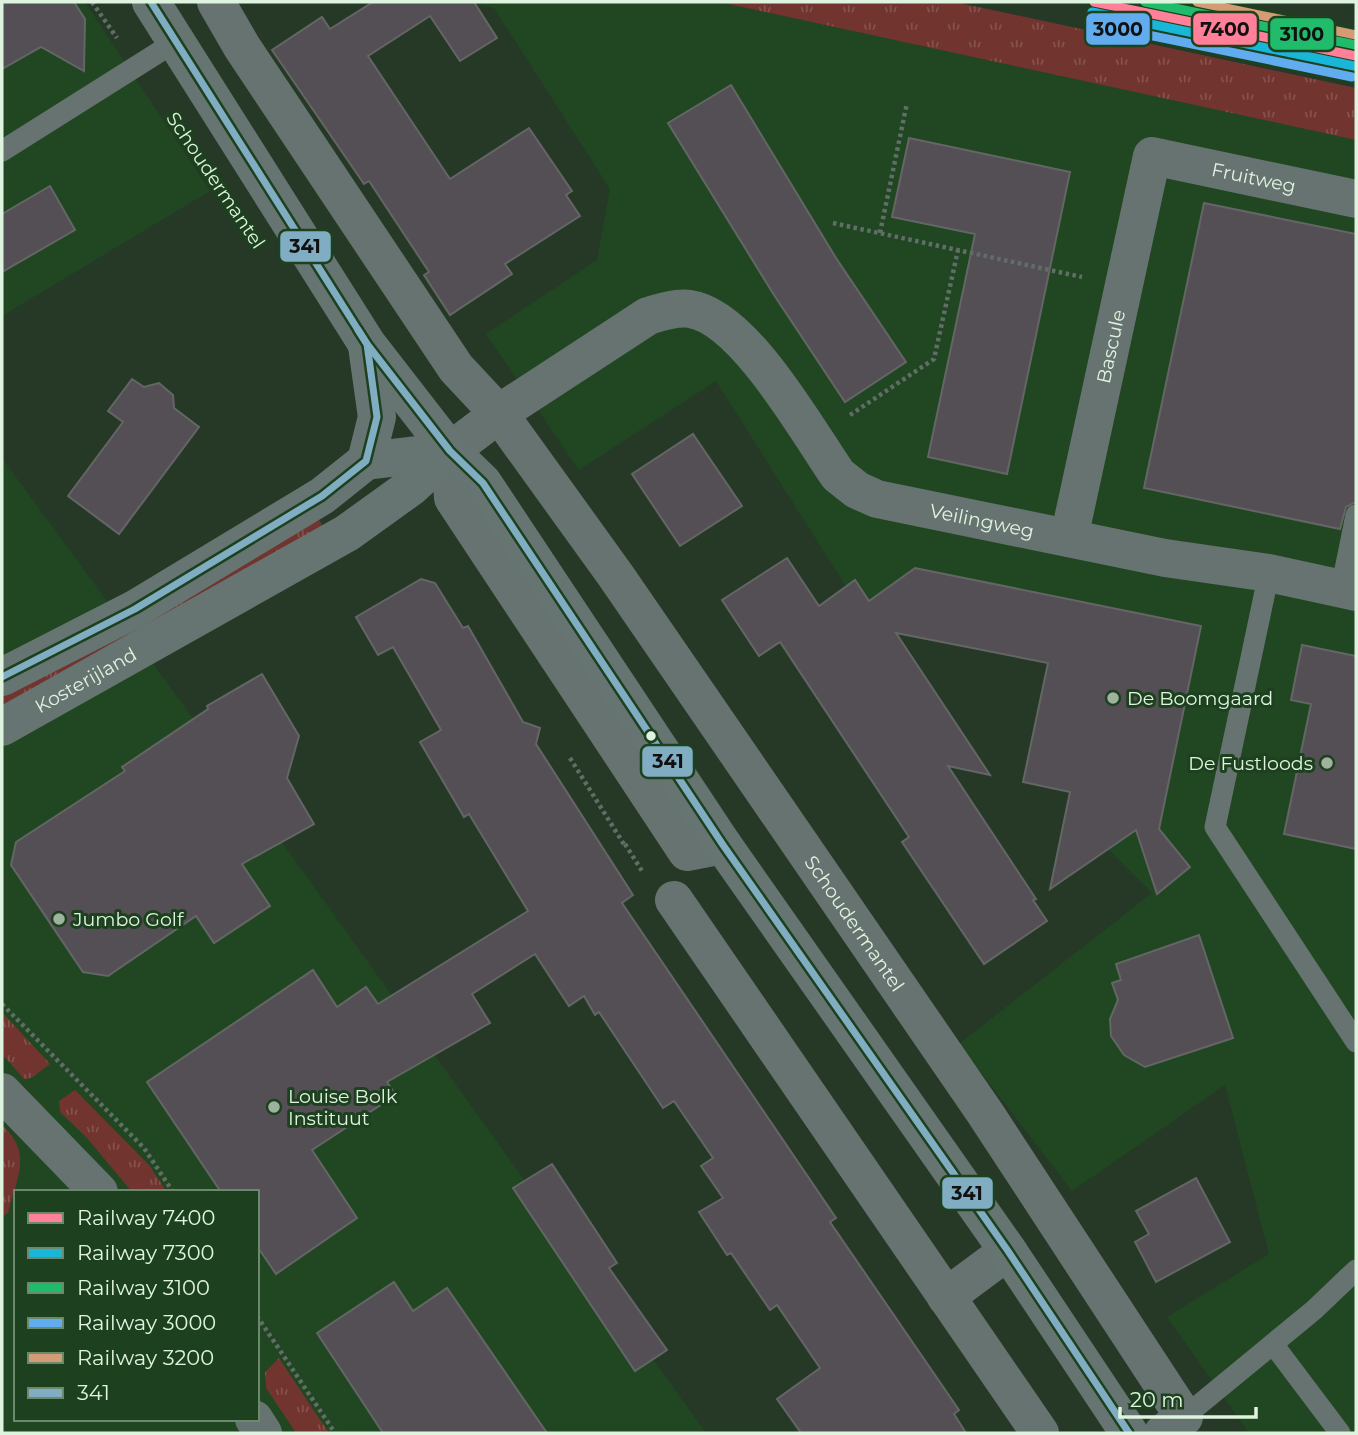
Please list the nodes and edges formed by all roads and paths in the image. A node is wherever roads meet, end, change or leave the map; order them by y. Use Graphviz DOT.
graph roads {
  1 [pos="92,2"];
  2 [pos="150,2"];
  3 [pos="216,2"];
  4 [pos="175,42"];
  5 [pos="137,66"];
  6 [pos="907,103"];
  7 [pos="2,151"];
  8 [pos="1152,156"];
  9 [pos="1356,199"];
  10 [pos="833,223"];
  11 [pos="880,233"];
  12 [pos="958,250"];
  13 [pos="1124,286"];
  14 [pos="367,344"];
  15 [pos="500,415"];
  16 [pos="813,439"];
  17 [pos="450,451"];
  18 [pos="366,461"];
  19 [pos="1356,515"];
  20 [pos="1069,538"];
  21 [pos="1269,573"];
  22 [pos="1349,590"];
  23 [pos="2,677"];
  24 [pos="2,727"];
  25 [pos="674,900"];
  26 [pos="2,1004"];
  27 [pos="1356,1042"];
  28 [pos="2,1092"];
  29 [pos="89,1187"];
  30 [pos="172,1190"];
  31 [pos="1008,1251"];
  32 [pos="1356,1270"];
  33 [pos="946,1297"];
  34 [pos="259,1319"];
  35 [pos="1273,1344"];
  36 [pos="1173,1425"];
  37 [pos="335,1433"];
  38 [pos="1040,1433"];
  39 [pos="1129,1433"];
  40 [pos="1340,1433"];
  1 -- 5 [label="path"];
  2 -- 4 [label="street, Schoudermantel"];
  3 -- 15 [label="street, Schoudermantel"];
  4 -- 5 [label="lane"];
  4 -- 14 [label="street, Schoudermantel"];
  5 -- 7 [label="lane"];
  6 -- 11 [label="path"];
  8 -- 9 [label="street, Fruitweg"];
  8 -- 13 [label="street, Bascule"];
  10 -- 11 [label="path"];
  11 -- 12 [label="path"];
  12 -- 13 [label="path"];
  12 -- 16 [label="path"];
  13 -- 20 [label="street, Bascule"];
  14 -- 17 [label="street, Schoudermantel"];
  14 -- 18 [label="street"];
  15 -- 16 [label="street, Veilingweg"];
  15 -- 17 [label="street"];
  15 -- 36 [label="street, Schoudermantel"];
  16 -- 20 [label="street, Veilingweg"];
  17 -- 18 [label="street"];
  17 -- 24 [label="street, Kosterijland"];
  17 -- 31 [label="street, Schoudermantel"];
  18 -- 23 [label="street, Kosterijland"];
  19 -- 22 [label="lane"];
  20 -- 21 [label="street, Veilingweg"];
  21 -- 22 [label="street, Veilingweg"];
  21 -- 27 [label="lane"];
  25 -- 33 [label="street"];
  26 -- 30 [label="path"];
  28 -- 29 [label="street"];
  31 -- 33 [label="street"];
  31 -- 39 [label="street, Schoudermantel"];
  32 -- 35 [label="lane"];
  33 -- 38 [label="street"];
  34 -- 37 [label="path"];
  35 -- 36 [label="lane"];
  35 -- 40 [label="lane"];
}
